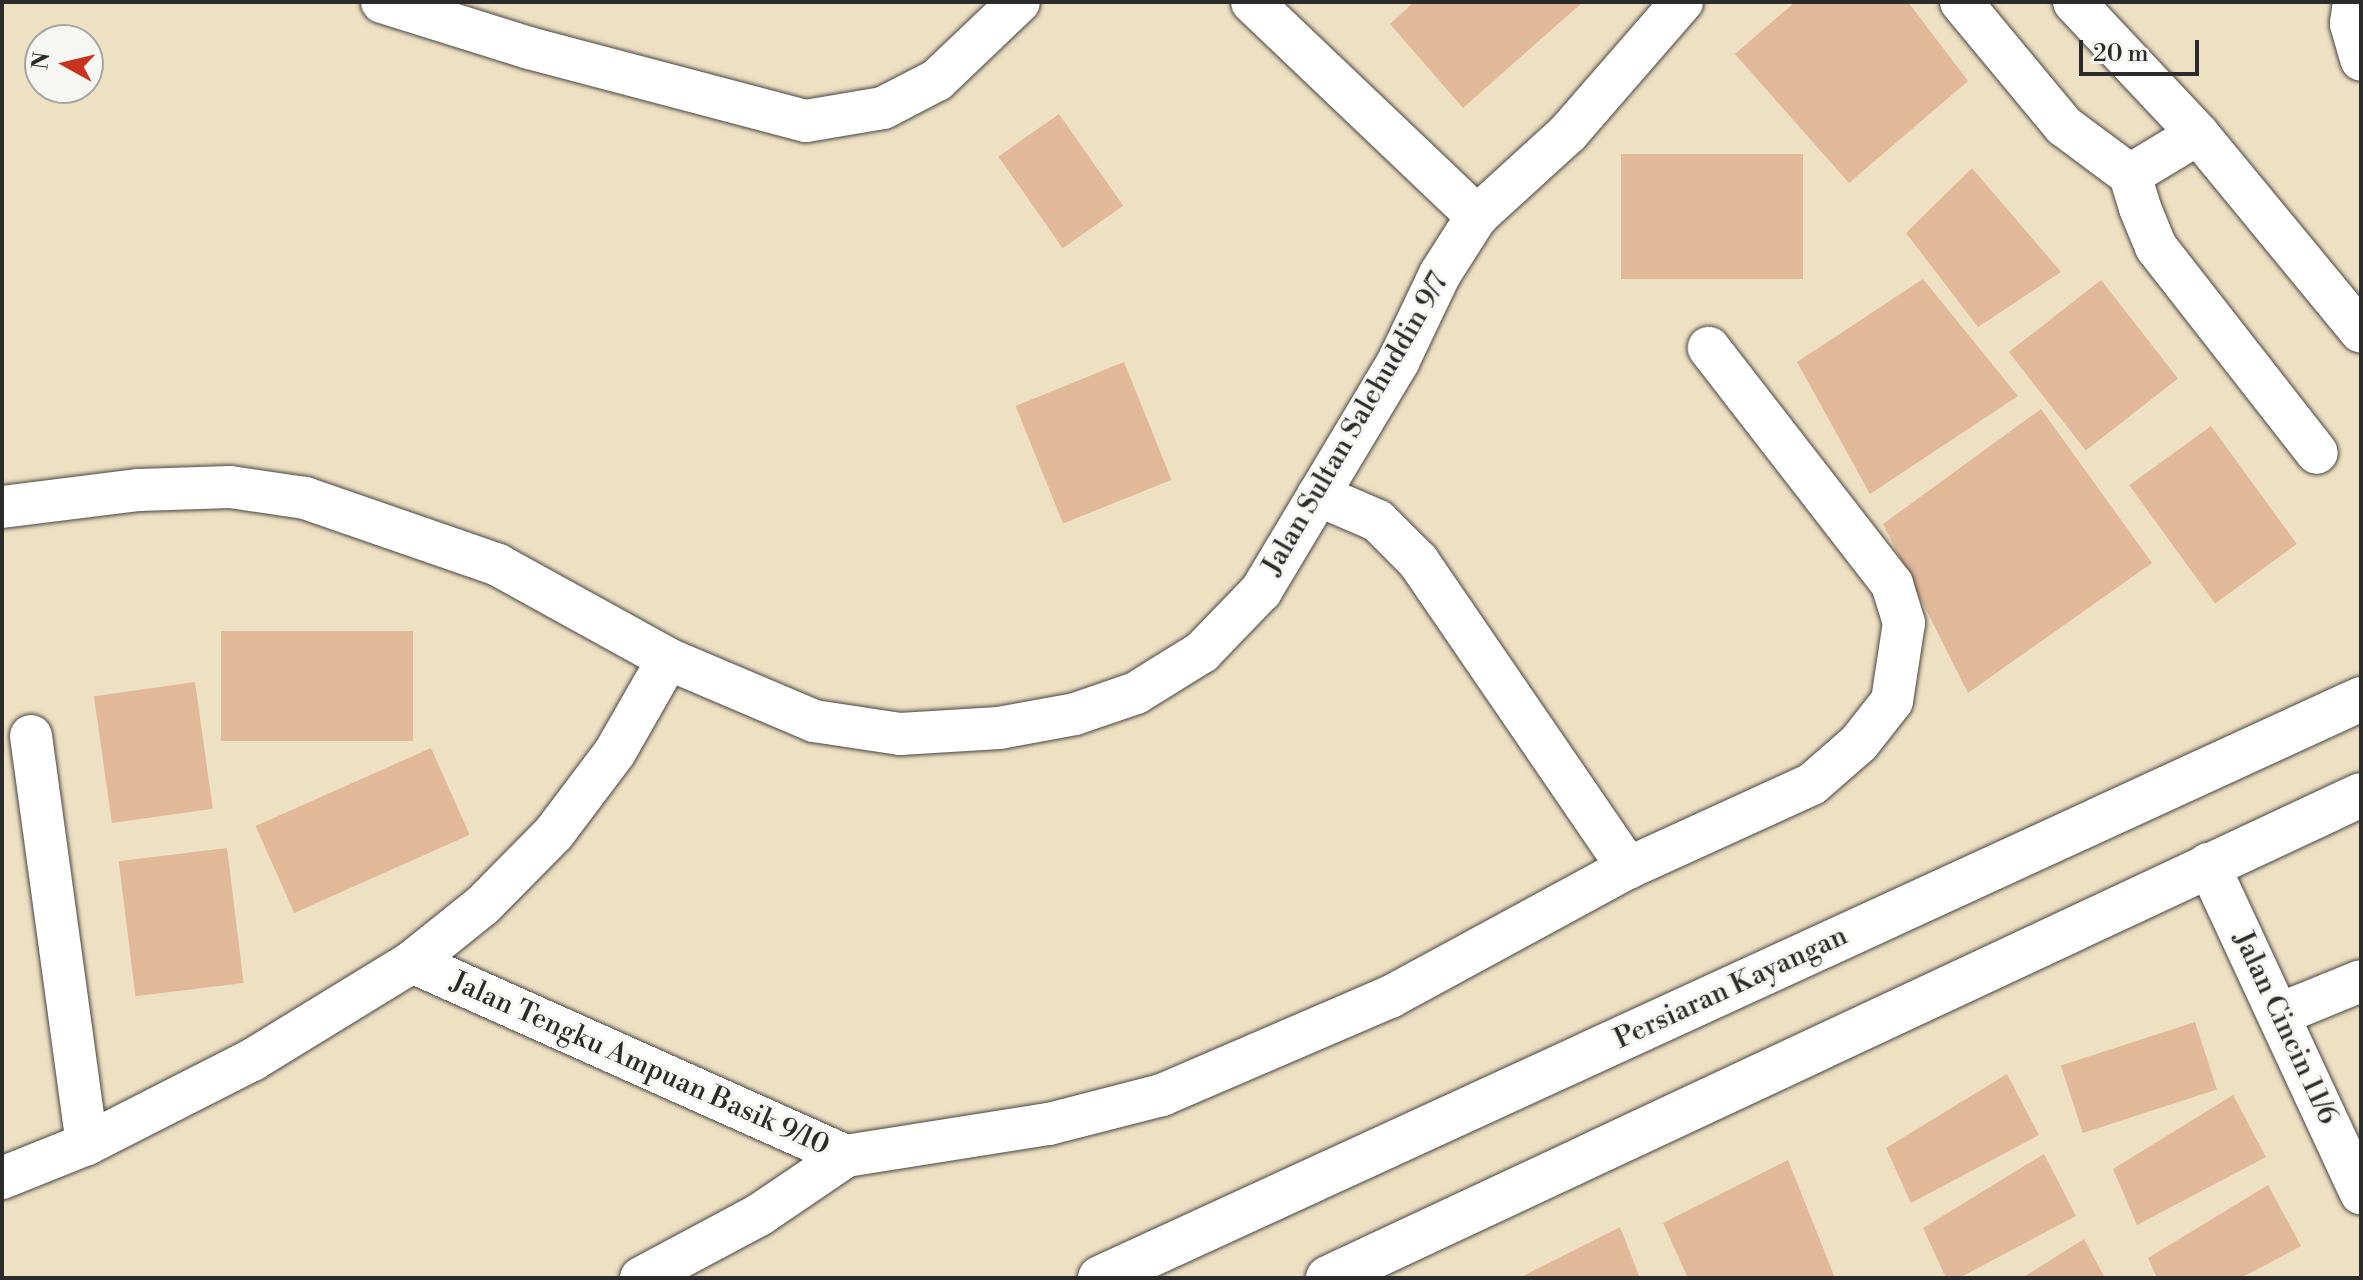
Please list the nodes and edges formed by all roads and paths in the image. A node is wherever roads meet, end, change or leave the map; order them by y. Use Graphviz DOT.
graph roads {
  1 [pos="382,2"];
  2 [pos="1019,2"];
  3 [pos="1252,2"];
  4 [pos="1682,2"];
  5 [pos="1961,2"];
  6 [pos="2074,2"];
  7 [pos="2354,2"];
  8 [pos="2361,60"];
  9 [pos="2198,134"];
  10 [pos="2130,175"];
  11 [pos="1477,216"];
  12 [pos="2361,332"];
  13 [pos="1709,348"];
  14 [pos="2317,453"];
  15 [pos="1318,495"];
  16 [pos="2,507"];
  17 [pos="668,659"];
  18 [pos="2361,699"];
  19 [pos="31,736"];
  20 [pos="2361,795"];
  21 [pos="2208,864"];
  22 [pos="1628,868"];
  23 [pos="412,962"];
  24 [pos="2361,981"];
  25 [pos="2280,1014"];
  26 [pos="87,1144"];
  27 [pos="846,1156"];
  28 [pos="2,1178"];
  29 [pos="2361,1193"];
  30 [pos="641,1278"];
  31 [pos="1100,1278"];
  32 [pos="1328,1278"];
  1 -- 2 [label="street"];
  3 -- 11 [label="street"];
  4 -- 11 [label="street, Jalan Sultan Salehuddin 9/7"];
  5 -- 10 [label="street"];
  6 -- 9 [label="street"];
  7 -- 8 [label="street"];
  9 -- 10 [label="street"];
  9 -- 12 [label="street"];
  10 -- 14 [label="street"];
  11 -- 15 [label="street, Jalan Sultan Salehuddin 9/7"];
  13 -- 22 [label="street, Jalan Tengku Ampuan Basik 9/10"];
  15 -- 17 [label="street, Jalan Sultan Salehuddin 9/7"];
  15 -- 22 [label="street"];
  16 -- 17 [label="street, Jalan Sultan Salehuddin 9/7"];
  17 -- 23 [label="street"];
  18 -- 31 [label="main road, Persiaran Kayangan"];
  19 -- 26 [label="street"];
  20 -- 21 [label="main road"];
  21 -- 25 [label="street, Jalan Cincin 11/6"];
  21 -- 32 [label="main road"];
  22 -- 27 [label="street, Jalan Tengku Ampuan Basik 9/10"];
  23 -- 26 [label="street"];
  23 -- 27 [label="street, Jalan Tengku Ampuan Basik 9/10"];
  24 -- 25 [label="street"];
  25 -- 29 [label="street, Jalan Cincin 11/6"];
  26 -- 28 [label="street"];
  27 -- 30 [label="street"];
}
